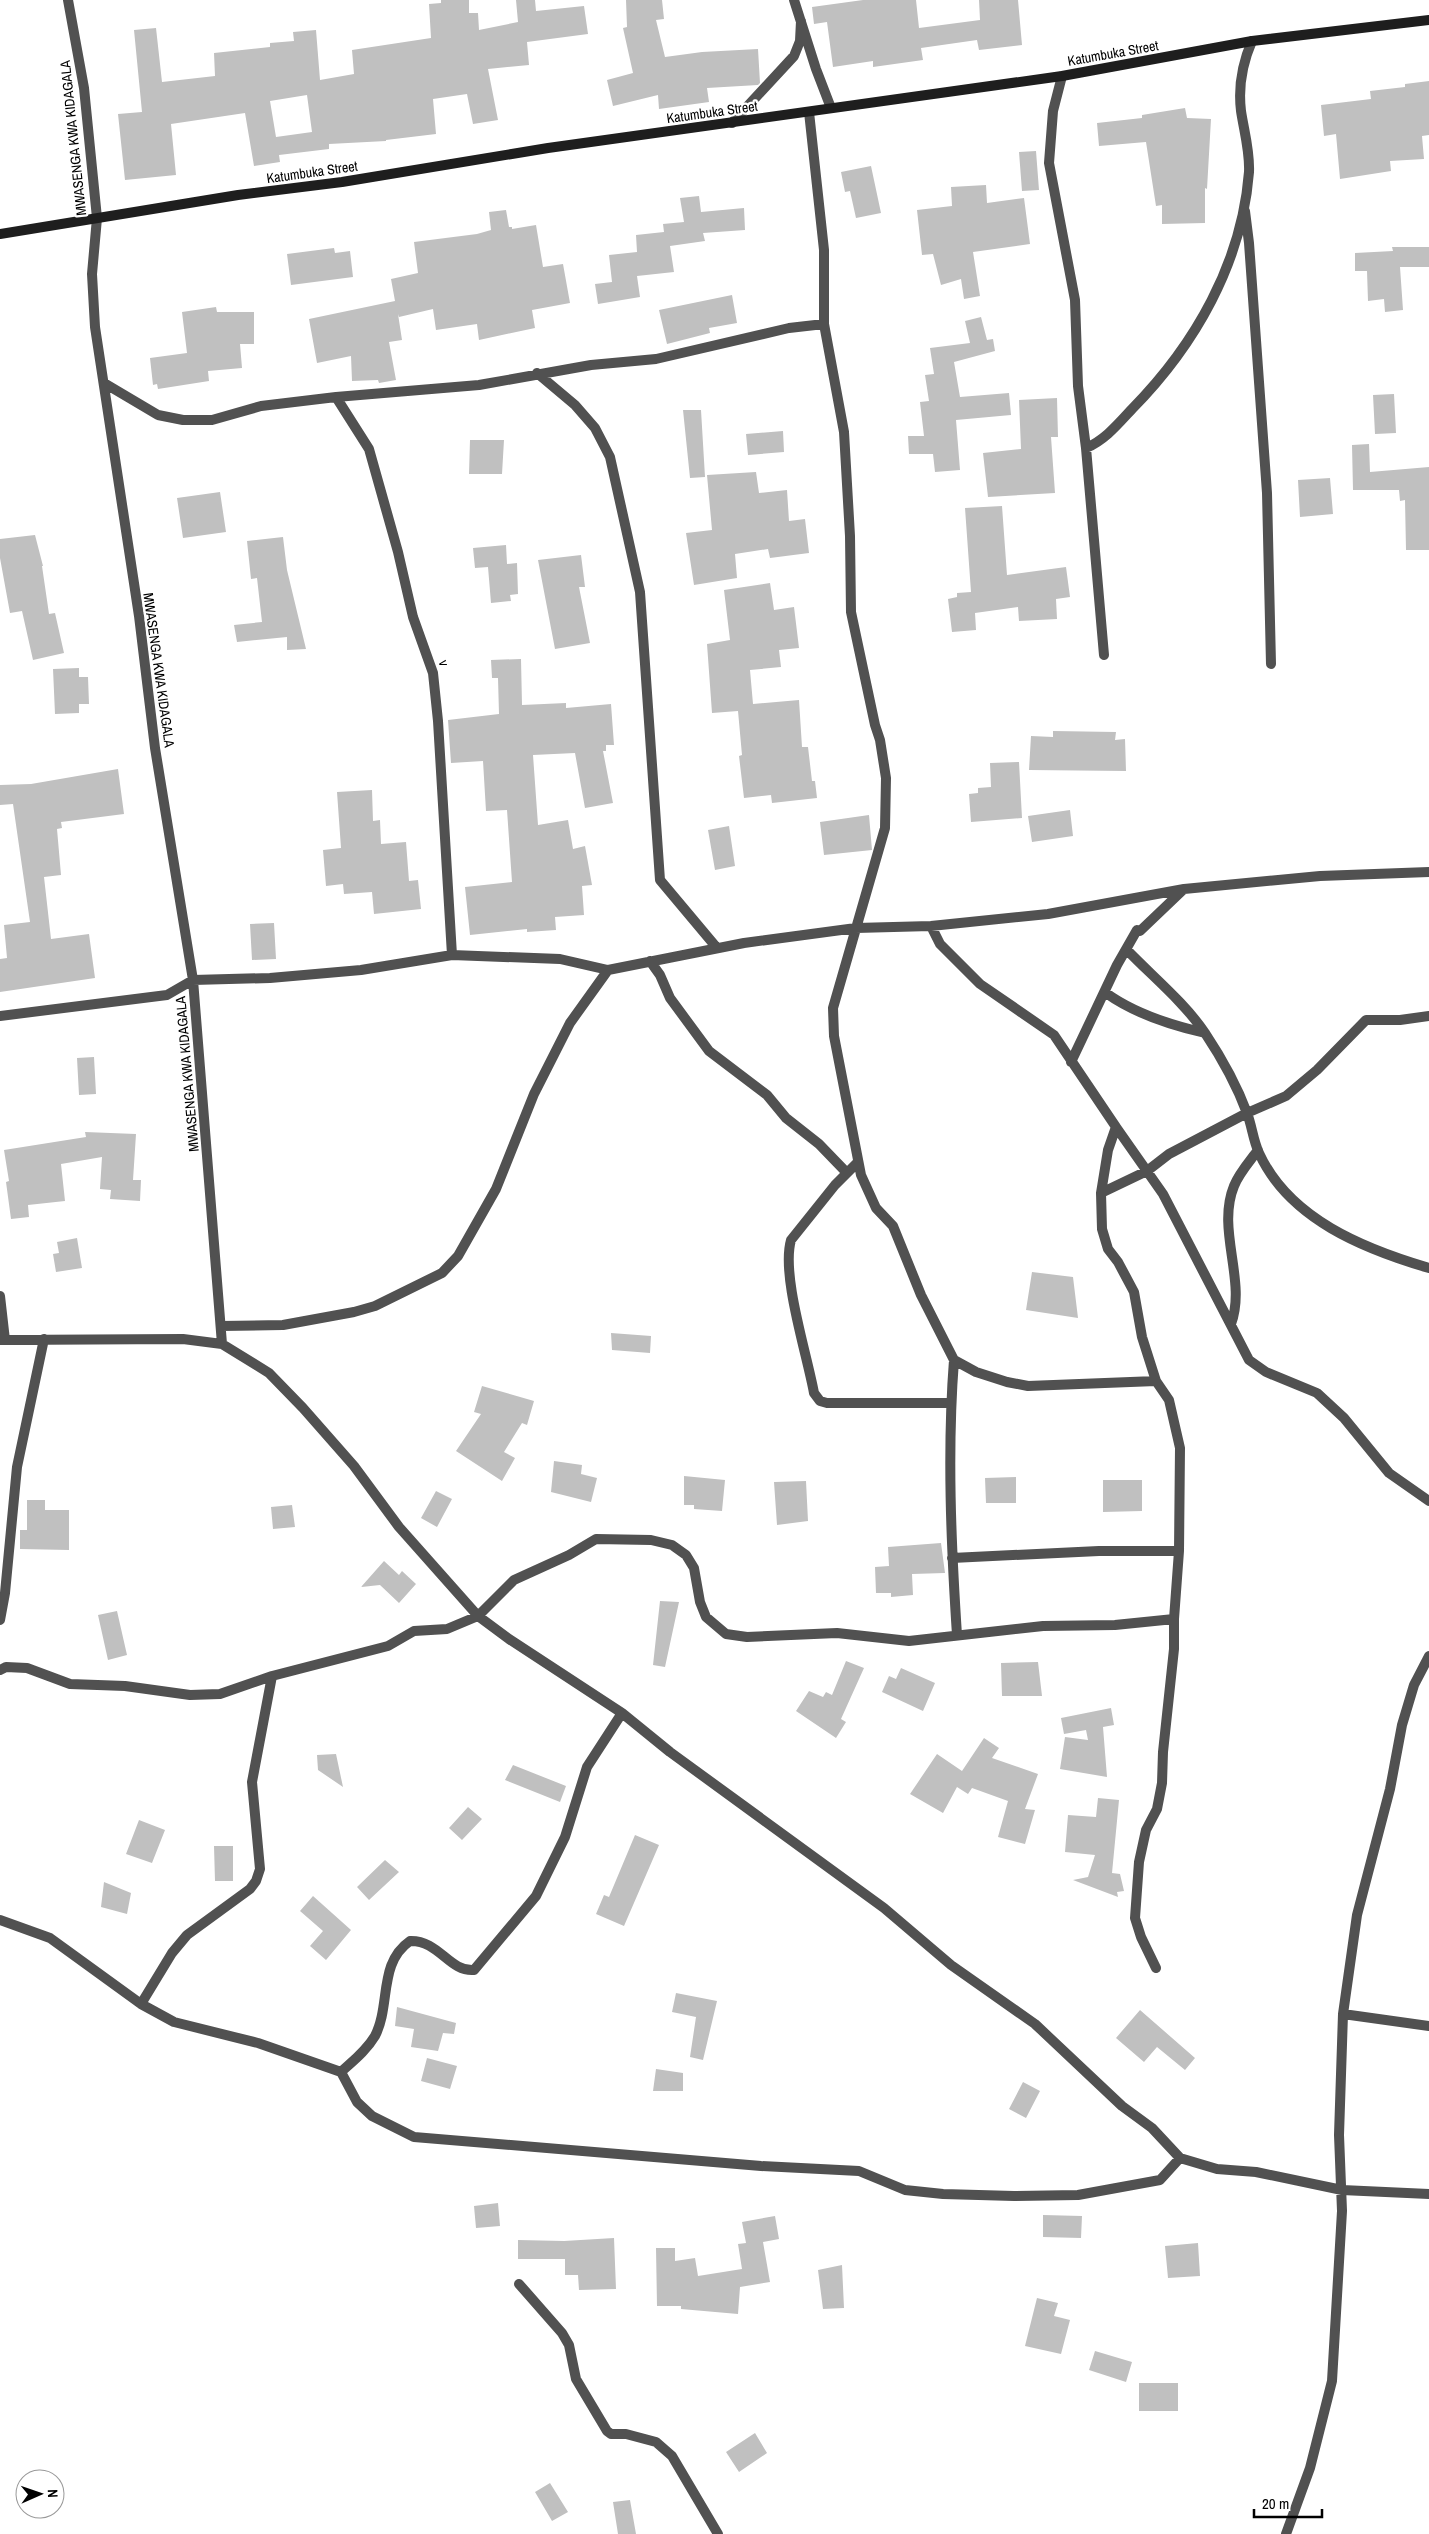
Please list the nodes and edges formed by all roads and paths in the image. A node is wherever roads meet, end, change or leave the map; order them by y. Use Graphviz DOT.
graph roads {
  1 [pos="68,0"];
  2 [pos="794,0"];
  3 [pos="1429,20"];
  4 [pos="801,21"];
  5 [pos="1252,41"];
  6 [pos="1062,76"];
  7 [pos="831,108"];
  8 [pos="809,112"];
  9 [pos="732,123"];
  10 [pos="1244,205"];
  11 [pos="97,218"];
  12 [pos="0,234"];
  13 [pos="824,324"];
  14 [pos="537,373"];
  15 [pos="104,383"];
  16 [pos="336,396"];
  17 [pos="1086,448"];
  18 [pos="1104,656"];
  19 [pos="1270,664"];
  20 [pos="1429,872"];
  21 [pos="1184,889"];
  22 [pos="931,926"];
  23 [pos="856,928"];
  24 [pos="717,948"];
  25 [pos="1127,950"];
  26 [pos="452,955"];
  27 [pos="650,961"];
  28 [pos="608,970"];
  29 [pos="193,980"];
  30 [pos="1106,993"];
  31 [pos="0,1016"];
  32 [pos="1429,1016"];
  33 [pos="1205,1033"];
  34 [pos="1071,1062"];
  35 [pos="1247,1113"];
  36 [pos="1116,1127"];
  37 [pos="1258,1150"];
  38 [pos="858,1162"];
  39 [pos="1147,1171"];
  40 [pos="847,1172"];
  41 [pos="1101,1193"];
  42 [pos="1429,1268"];
  43 [pos="0,1296"];
  44 [pos="1231,1324"];
  45 [pos="221,1326"];
  46 [pos="44,1339"];
  47 [pos="3,1340"];
  48 [pos="222,1344"];
  49 [pos="954,1360"];
  50 [pos="1156,1381"];
  51 [pos="951,1403"];
  52 [pos="1429,1501"];
  53 [pos="1179,1551"];
  54 [pos="952,1558"];
  55 [pos="478,1616"];
  56 [pos="1174,1619"];
  57 [pos="0,1620"];
  58 [pos="957,1635"];
  59 [pos="1429,1656"];
  60 [pos="0,1670"];
  61 [pos="272,1676"];
  62 [pos="622,1713"];
  63 [pos="0,1920"];
  64 [pos="1156,1968"];
  65 [pos="141,2004"];
  66 [pos="1343,2014"];
  67 [pos="1429,2026"];
  68 [pos="341,2072"];
  69 [pos="1180,2158"];
  70 [pos="1342,2190"];
  71 [pos="1429,2194"];
  72 [pos="518,2284"];
  73 [pos="718,2534"];
  74 [pos="1286,2534"];
  1 -- 11 [label="street, MWASENGA KWA KIDAGALA"];
  2 -- 4 [label="street"];
  3 -- 5 [label="main road, Katumbuka Street"];
  4 -- 7 [label="street"];
  4 -- 9 [label="street"];
  5 -- 6 [label="main road, Katumbuka Street"];
  5 -- 10 [label="street"];
  6 -- 7 [label="main road, Katumbuka Street"];
  6 -- 17 [label="street"];
  7 -- 8 [label="main road, Katumbuka Street"];
  8 -- 9 [label="main road, Katumbuka Street"];
  8 -- 13 [label="street"];
  9 -- 11 [label="main road, Katumbuka Street"];
  10 -- 17 [label="street"];
  10 -- 19 [label="street"];
  11 -- 12 [label="main road, Katumbuka Street"];
  11 -- 15 [label="street, MWASENGA KWA KIDAGALA"];
  13 -- 14 [label="street"];
  13 -- 23 [label="street"];
  14 -- 16 [label="street"];
  14 -- 24 [label="street"];
  15 -- 16 [label="street"];
  15 -- 29 [label="street, MWASENGA KWA KIDAGALA"];
  16 -- 26 [label="street, v"];
  17 -- 18 [label="street"];
  20 -- 21 [label="street"];
  21 -- 22 [label="street"];
  21 -- 25 [label="street"];
  22 -- 23 [label="street"];
  22 -- 34 [label="street"];
  23 -- 24 [label="street"];
  23 -- 38 [label="street"];
  24 -- 27 [label="street"];
  25 -- 30 [label="street"];
  25 -- 33 [label="street"];
  26 -- 28 [label="street"];
  26 -- 29 [label="street"];
  27 -- 28 [label="street"];
  27 -- 40 [label="street"];
  28 -- 45 [label="street"];
  29 -- 31 [label="street"];
  29 -- 45 [label="street, MWASENGA KWA KIDAGALA"];
  30 -- 33 [label="street"];
  30 -- 34 [label="street"];
  32 -- 35 [label="street"];
  33 -- 35 [label="street"];
  34 -- 36 [label="street"];
  35 -- 37 [label="street"];
  35 -- 39 [label="street"];
  36 -- 39 [label="street"];
  36 -- 41 [label="street"];
  37 -- 42 [label="street"];
  37 -- 44 [label="street"];
  38 -- 40 [label="street"];
  38 -- 49 [label="street"];
  39 -- 41 [label="street"];
  39 -- 44 [label="street"];
  40 -- 51 [label="street"];
  41 -- 50 [label="street"];
  43 -- 47 [label="street"];
  44 -- 52 [label="street"];
  45 -- 48 [label="street, MWASENGA KWA KIDAGALA"];
  46 -- 47 [label="street"];
  46 -- 48 [label="street"];
  46 -- 57 [label="street"];
  48 -- 55 [label="street"];
  49 -- 50 [label="street"];
  49 -- 51 [label="street"];
  50 -- 53 [label="street"];
  51 -- 54 [label="street"];
  53 -- 54 [label="street"];
  53 -- 56 [label="street"];
  54 -- 58 [label="street"];
  55 -- 58 [label="street"];
  55 -- 61 [label="street"];
  55 -- 62 [label="street"];
  56 -- 58 [label="street"];
  56 -- 64 [label="street"];
  59 -- 66 [label="street"];
  60 -- 61 [label="street"];
  61 -- 65 [label="street"];
  62 -- 68 [label="street"];
  62 -- 69 [label="street"];
  63 -- 65 [label="street"];
  65 -- 68 [label="street"];
  66 -- 67 [label="street"];
  66 -- 70 [label="street"];
  68 -- 69 [label="street"];
  69 -- 70 [label="street"];
  70 -- 71 [label="street"];
  70 -- 74 [label="street"];
  72 -- 73 [label="street"];
}
